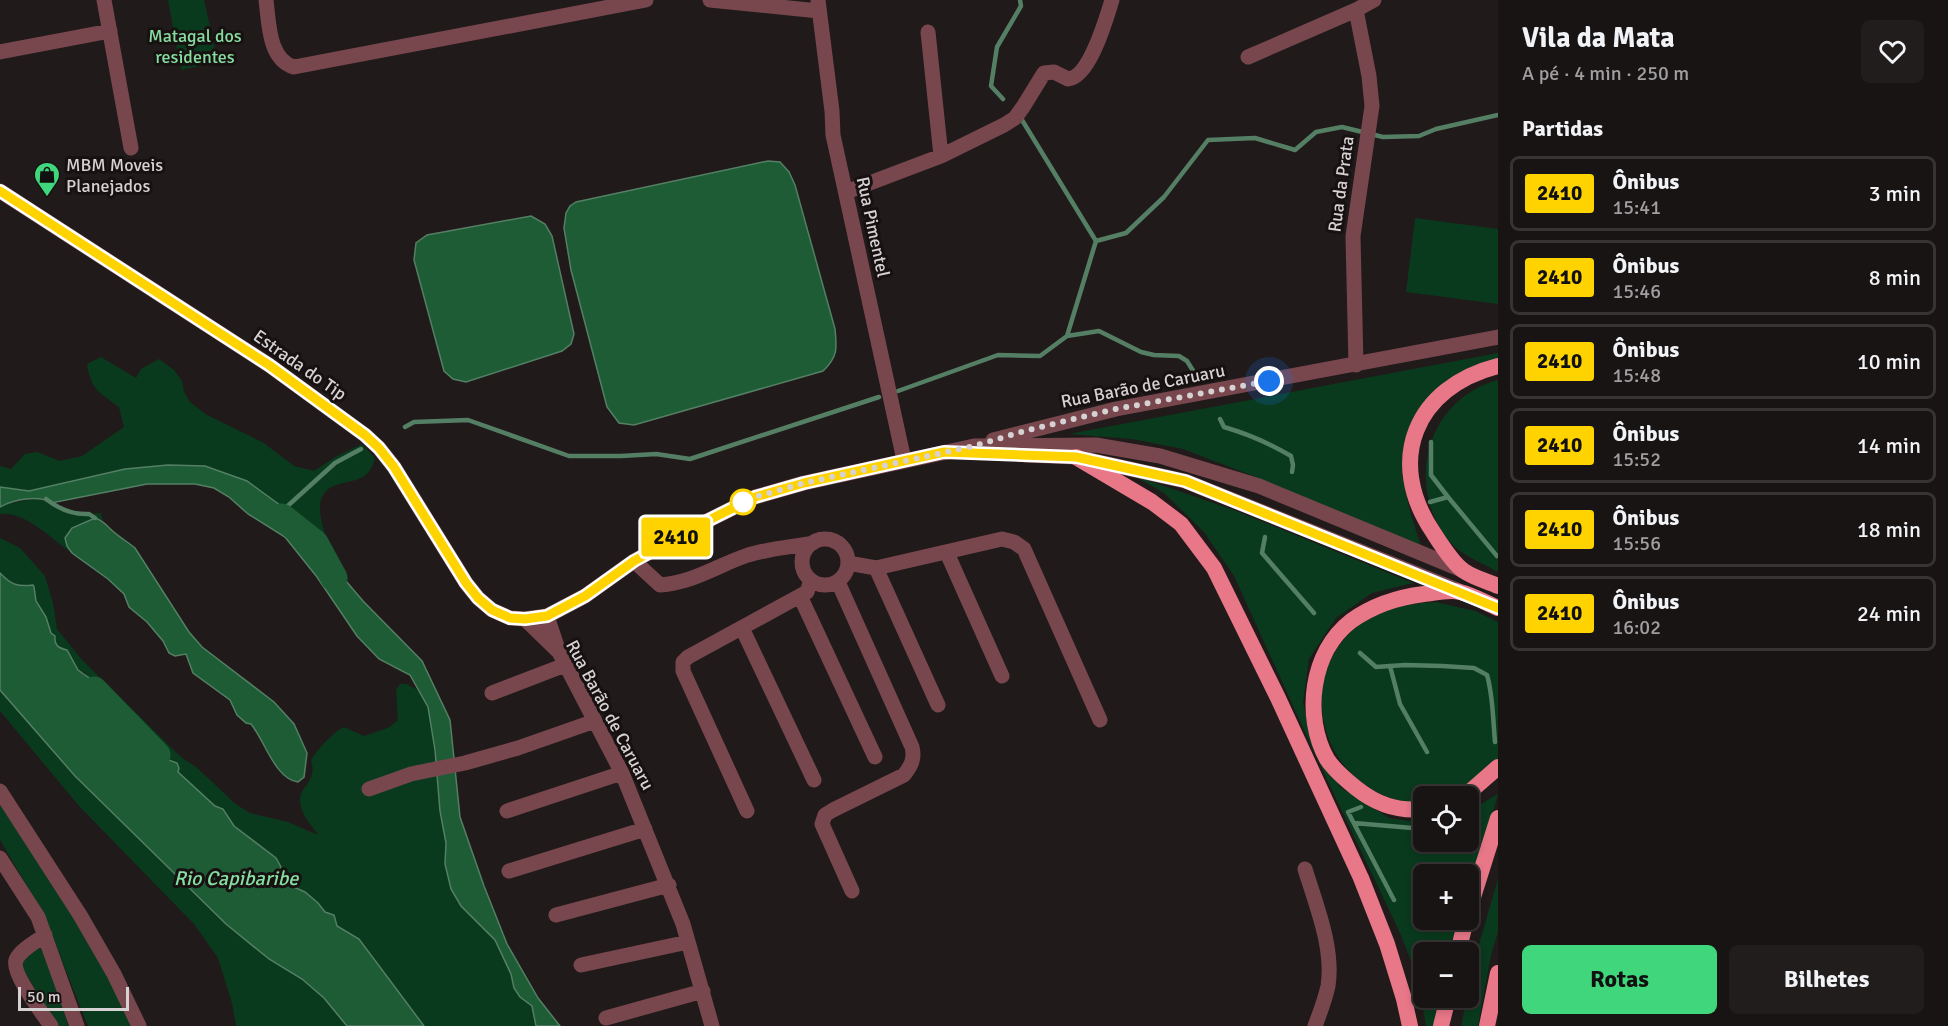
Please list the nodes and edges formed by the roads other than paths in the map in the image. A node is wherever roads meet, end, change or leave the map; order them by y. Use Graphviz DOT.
graph roads {
  1 [pos="104,0"];
  2 [pos="266,0"];
  3 [pos="646,0"];
  4 [pos="710,0"];
  5 [pos="1113,0"];
  6 [pos="1374,0"];
  7 [pos="819,5"];
  8 [pos="1356,10"];
  9 [pos="110,31"];
  10 [pos="928,32"];
  11 [pos="0,52"];
  12 [pos="1248,57"];
  13 [pos="131,148"];
  14 [pos="941,156"];
  15 [pos="0,191"];
  16 [pos="846,192"];
  17 [pos="1498,337"];
  18 [pos="1356,365"];
  19 [pos="1498,366"];
  20 [pos="974,446"];
  21 [pos="944,452"];
  22 [pos="1076,457"];
  23 [pos="903,460"];
  24 [pos="813,543"];
  25 [pos="774,550"];
  26 [pos="947,553"];
  27 [pos="634,561"];
  28 [pos="802,561"];
  29 [pos="848,563"];
  30 [pos="876,568"];
  31 [pos="1463,571"];
  32 [pos="811,580"];
  33 [pos="838,582"];
  34 [pos="1498,586"];
  35 [pos="1458,591"];
  36 [pos="800,596"];
  37 [pos="1498,608"];
  38 [pos="547,616"];
  39 [pos="525,619"];
  40 [pos="742,628"];
  41 [pos="562,658"];
  42 [pos="1002,676"];
  43 [pos="492,693"];
  44 [pos="938,705"];
  45 [pos="1100,720"];
  46 [pos="595,721"];
  47 [pos="875,757"];
  48 [pos="1498,767"];
  49 [pos="622,773"];
  50 [pos="814,780"];
  51 [pos="1476,786"];
  52 [pos="369,789"];
  53 [pos="0,791"];
  54 [pos="1413,810"];
  55 [pos="507,811"];
  56 [pos="747,811"];
  57 [pos="1498,818"];
  58 [pos="645,829"];
  59 [pos="0,858"];
  60 [pos="1305,869"];
  61 [pos="509,871"];
  62 [pos="1479,878"];
  63 [pos="669,885"];
  64 [pos="852,891"];
  65 [pos="556,915"];
  66 [pos="45,935"];
  67 [pos="688,942"];
  68 [pos="581,965"];
  69 [pos="1498,973"];
  70 [pos="703,991"];
  71 [pos="1446,1008"];
  72 [pos="606,1018"];
  73 [pos="51,1026"];
  74 [pos="77,1026"];
  75 [pos="139,1026"];
  76 [pos="712,1026"];
  77 [pos="1315,1026"];
  78 [pos="1410,1026"];
  79 [pos="1441,1026"];
  80 [pos="1486,1026"];
  1 -- 9 [label="street"];
  2 -- 3 [label="street"];
  4 -- 7 [label="street"];
  5 -- 14 [label="street"];
  6 -- 8 [label="street"];
  7 -- 16 [label="street, Rua Pimentel"];
  8 -- 12 [label="street"];
  8 -- 18 [label="street, Rua da Prata"];
  9 -- 11 [label="street"];
  9 -- 13 [label="street"];
  10 -- 14 [label="street"];
  14 -- 16 [label="street"];
  15 -- 39 [label="street, Estrada do Tip"];
  16 -- 23 [label="street, Rua Pimentel"];
  17 -- 18 [label="street, Rua Barão de Caruaru"];
  18 -- 20 [label="street, Rua Barão de Caruaru"];
  19 -- 31 [label="highway"];
  20 -- 21 [label="street, Rua Barão de Caruaru"];
  20 -- 31 [label="street, Rua Barão de Caruaru"];
  21 -- 22 [label="street"];
  21 -- 23 [label="street, Rua Barão de Caruaru"];
  22 -- 35 [label="street"];
  22 -- 78 [label="highway"];
  23 -- 27 [label="street, Rua Barão de Caruaru"];
  24 -- 25 [label="street"];
  24 -- 28 [label="street"];
  24 -- 29 [label="street"];
  25 -- 27 [label="street"];
  25 -- 28 [label="street"];
  26 -- 30 [label="street"];
  26 -- 42 [label="street"];
  26 -- 45 [label="street"];
  27 -- 38 [label="street, Rua Barão de Caruaru"];
  28 -- 32 [label="street"];
  29 -- 30 [label="street"];
  29 -- 33 [label="street"];
  30 -- 44 [label="street"];
  31 -- 34 [label="highway"];
  32 -- 33 [label="street"];
  32 -- 36 [label="street"];
  33 -- 64 [label="street"];
  35 -- 37 [label="highway"];
  35 -- 54 [label="highway"];
  36 -- 40 [label="street"];
  36 -- 47 [label="street"];
  38 -- 39 [label="street, Rua Barão de Caruaru"];
  38 -- 41 [label="street"];
  39 -- 41 [label="street, Rua Barão de Caruaru"];
  40 -- 50 [label="street"];
  40 -- 56 [label="street"];
  41 -- 43 [label="street"];
  41 -- 46 [label="street, Rua Barão de Caruaru"];
  46 -- 49 [label="street, Rua Barão de Caruaru"];
  46 -- 52 [label="street"];
  48 -- 51 [label="highway"];
  49 -- 55 [label="street"];
  49 -- 58 [label="street, Rua Barão de Caruaru"];
  53 -- 75 [label="street"];
  57 -- 62 [label="highway"];
  58 -- 61 [label="street"];
  58 -- 63 [label="street, Rua Barão de Caruaru"];
  59 -- 66 [label="street"];
  60 -- 77 [label="street"];
  63 -- 65 [label="street"];
  63 -- 67 [label="street, Rua Barão de Caruaru"];
  66 -- 73 [label="street"];
  66 -- 74 [label="street"];
  67 -- 68 [label="street"];
  67 -- 70 [label="street, Rua Barão de Caruaru"];
  69 -- 80 [label="highway"];
  70 -- 72 [label="street"];
  70 -- 76 [label="street, Rua Barão de Caruaru"];
  71 -- 79 [label="highway"];
}
